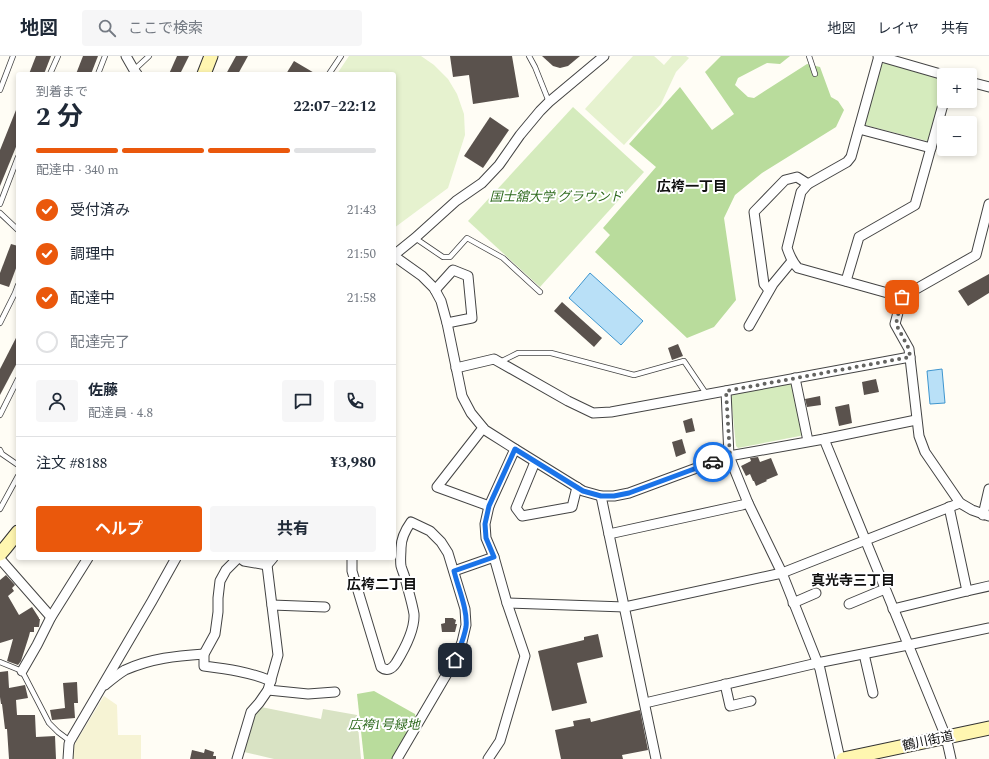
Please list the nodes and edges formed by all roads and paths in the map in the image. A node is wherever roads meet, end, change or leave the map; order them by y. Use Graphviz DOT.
graph roads {
  1 [pos="13,56"];
  2 [pos="58,56"];
  3 [pos="106,56"];
  4 [pos="126,56"];
  5 [pos="149,56"];
  6 [pos="211,56"];
  7 [pos="341,56"];
  8 [pos="528,56"];
  9 [pos="604,56"];
  10 [pos="808,56"];
  11 [pos="879,56"];
  12 [pos="51,72"];
  13 [pos="99,72"];
  14 [pos="136,72"];
  15 [pos="205,72"];
  16 [pos="330,72"];
  17 [pos="937,73"];
  18 [pos="815,74"];
  19 [pos="977,84"];
  20 [pos="989,87"];
  21 [pos="0,90"];
  22 [pos="549,102"];
  23 [pos="942,108"];
  24 [pos="859,129"];
  25 [pos="931,148"];
  26 [pos="16,162"];
  27 [pos="808,184"];
  28 [pos="0,204"];
  29 [pos="989,204"];
  30 [pos="0,213"];
  31 [pos="16,228"];
  32 [pos="415,238"];
  33 [pos="396,254"];
  34 [pos="396,257"];
  35 [pos="792,261"];
  36 [pos="846,281"];
  37 [pos="16,290"];
  38 [pos="435,290"];
  39 [pos="769,290"];
  40 [pos="540,292"];
  41 [pos="902,297"];
  42 [pos="0,323"];
  43 [pos="448,323"];
  44 [pos="749,326"];
  45 [pos="910,357"];
  46 [pos="500,362"];
  47 [pos="456,368"];
  48 [pos="795,378"];
  49 [pos="16,383"];
  50 [pos="726,391"];
  51 [pos="707,395"];
  52 [pos="0,414"];
  53 [pos="916,420"];
  54 [pos="483,428"];
  55 [pos="824,439"];
  56 [pos="808,441"];
  57 [pos="515,449"];
  58 [pos="0,450"];
  59 [pos="730,456"];
  60 [pos="535,462"];
  61 [pos="16,464"];
  62 [pos="16,480"];
  63 [pos="577,487"];
  64 [pos="989,489"];
  65 [pos="601,496"];
  66 [pos="748,503"];
  67 [pos="960,503"];
  68 [pos="489,506"];
  69 [pos="949,507"];
  70 [pos="0,508"];
  71 [pos="986,515"];
  72 [pos="16,534"];
  73 [pos="609,534"];
  74 [pos="865,540"];
  75 [pos="0,554"];
  76 [pos="494,557"];
  77 [pos="0,559"];
  78 [pos="87,560"];
  79 [pos="175,560"];
  80 [pos="237,560"];
  81 [pos="242,560"];
  82 [pos="352,560"];
  83 [pos="270,561"];
  84 [pos="454,571"];
  85 [pos="782,574"];
  86 [pos="989,586"];
  87 [pos="885,589"];
  88 [pos="967,590"];
  89 [pos="816,593"];
  90 [pos="507,603"];
  91 [pos="793,603"];
  92 [pos="849,604"];
  93 [pos="272,605"];
  94 [pos="325,607"];
  95 [pos="625,607"];
  96 [pos="894,609"];
  97 [pos="51,617"];
  98 [pos="989,628"];
  99 [pos="908,646"];
  100 [pos="204,654"];
  101 [pos="864,654"];
  102 [pos="0,662"];
  103 [pos="818,663"];
  104 [pos="22,671"];
  105 [pos="725,684"];
  106 [pos="269,686"];
  107 [pos="102,687"];
  108 [pos="335,692"];
  109 [pos="873,693"];
  110 [pos="751,701"];
  111 [pos="644,703"];
  112 [pos="989,728"];
  113 [pos="946,737"];
  114 [pos="70,741"];
  115 [pos="68,759"];
  116 [pos="237,759"];
  117 [pos="397,759"];
  118 [pos="488,759"];
  119 [pos="656,759"];
  120 [pos="840,759"];
  121 [pos="843,759"];
  122 [pos="950,759"];
  1 -- 21 [label="lane"];
  2 -- 12 [label="lane"];
  3 -- 13 [label="lane"];
  4 -- 14 [label="street"];
  5 -- 14 [label="lane"];
  6 -- 15 [label="main road"];
  7 -- 16 [label="lane"];
  8 -- 22 [label="lane"];
  9 -- 22 [label="street"];
  10 -- 18 [label="lane"];
  11 -- 17 [label="street"];
  11 -- 24 [label="street"];
  19 -- 20 [label="street"];
  22 -- 32 [label="street"];
  23 -- 25 [label="street"];
  24 -- 25 [label="street"];
  24 -- 27 [label="street"];
  25 -- 36 [label="street"];
  26 -- 28 [label="lane"];
  27 -- 35 [label="street"];
  27 -- 39 [label="street"];
  29 -- 41 [label="street"];
  30 -- 31 [label="lane"];
  32 -- 33 [label="street"];
  32 -- 40 [label="lane"];
  34 -- 38 [label="street"];
  35 -- 36 [label="street"];
  35 -- 39 [label="street"];
  36 -- 41 [label="street"];
  37 -- 42 [label="lane"];
  38 -- 43 [label="street"];
  38 -- 43 [label="street"];
  39 -- 44 [label="street"];
  41 -- 45 [label="street"];
  43 -- 47 [label="street"];
  45 -- 48 [label="street"];
  45 -- 53 [label="street"];
  46 -- 47 [label="street"];
  46 -- 51 [label="street"];
  46 -- 51 [label="lane"];
  47 -- 54 [label="street"];
  48 -- 50 [label="street"];
  48 -- 56 [label="street"];
  49 -- 52 [label="lane"];
  50 -- 51 [label="street"];
  50 -- 59 [label="street"];
  53 -- 55 [label="street"];
  53 -- 67 [label="street"];
  54 -- 57 [label="street"];
  54 -- 68 [label="street"];
  55 -- 56 [label="street"];
  55 -- 74 [label="street"];
  56 -- 59 [label="street"];
  57 -- 60 [label="street"];
  57 -- 68 [label="street"];
  58 -- 61 [label="lane"];
  59 -- 65 [label="street"];
  59 -- 66 [label="street"];
  60 -- 63 [label="street"];
  60 -- 63 [label="street"];
  62 -- 70 [label="lane"];
  63 -- 65 [label="street"];
  64 -- 71 [label="street"];
  65 -- 73 [label="street"];
  66 -- 73 [label="street"];
  66 -- 85 [label="street"];
  67 -- 69 [label="street"];
  67 -- 71 [label="street"];
  68 -- 76 [label="street"];
  69 -- 74 [label="street"];
  69 -- 88 [label="street"];
  72 -- 75 [label="main road"];
  73 -- 95 [label="street"];
  74 -- 85 [label="street"];
  74 -- 87 [label="street"];
  76 -- 84 [label="street"];
  76 -- 90 [label="street"];
  77 -- 97 [label="street"];
  78 -- 97 [label="street"];
  79 -- 107 [label="street"];
  80 -- 100 [label="street"];
  81 -- 83 [label="street"];
  82 -- 84 [label="street"];
  83 -- 93 [label="street"];
  84 -- 117 [label="street"];
  85 -- 91 [label="street"];
  85 -- 95 [label="street"];
  86 -- 88 [label="street"];
  87 -- 92 [label="street"];
  87 -- 96 [label="street"];
  88 -- 96 [label="street"];
  89 -- 91 [label="street"];
  90 -- 95 [label="street"];
  90 -- 118 [label="street"];
  91 -- 103 [label="street"];
  93 -- 94 [label="street"];
  93 -- 106 [label="street"];
  95 -- 111 [label="street"];
  96 -- 99 [label="street"];
  97 -- 104 [label="street"];
  98 -- 99 [label="street"];
  99 -- 101 [label="street"];
  99 -- 113 [label="street"];
  100 -- 106 [label="street"];
  100 -- 107 [label="street"];
  101 -- 103 [label="street"];
  101 -- 109 [label="street"];
  102 -- 104 [label="lane"];
  103 -- 105 [label="street"];
  103 -- 120 [label="street"];
  104 -- 114 [label="lane"];
  105 -- 110 [label="street"];
  105 -- 111 [label="street"];
  106 -- 108 [label="street"];
  106 -- 116 [label="street"];
  107 -- 114 [label="street"];
  111 -- 119 [label="street"];
  112 -- 113 [label="main road, 鶴川街道"];
  113 -- 121 [label="main road, 鶴川街道"];
  113 -- 122 [label="street"];
  114 -- 115 [label="street"];
}
